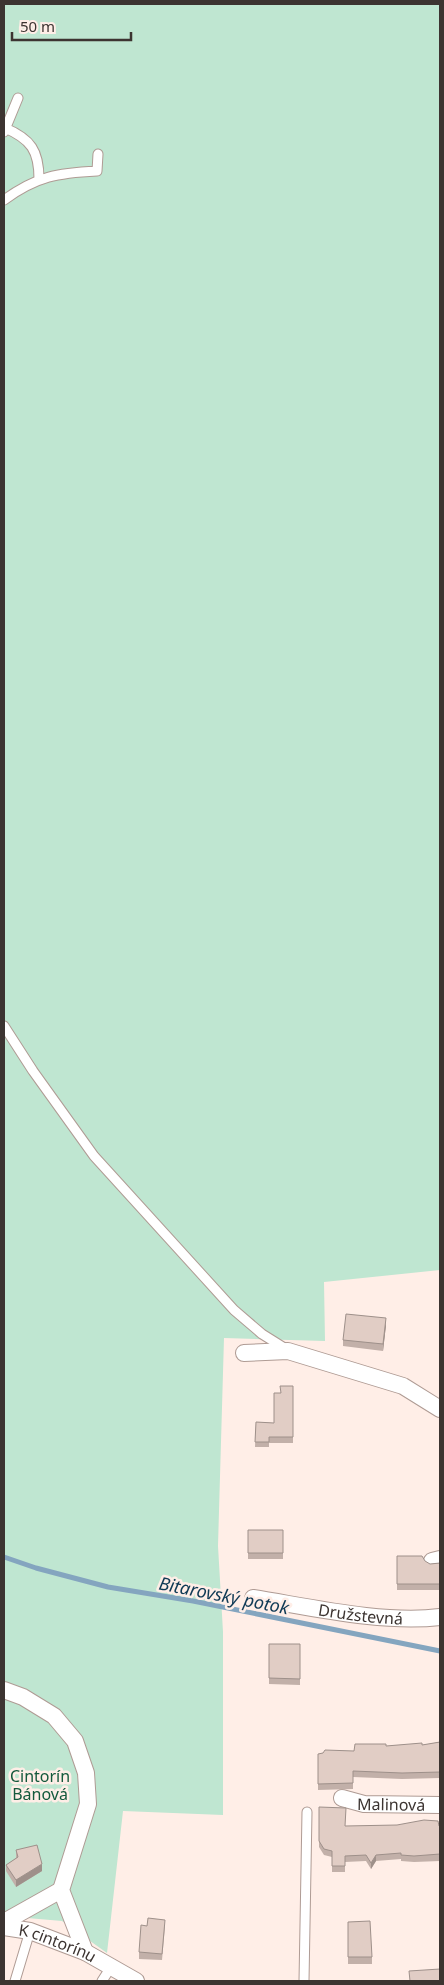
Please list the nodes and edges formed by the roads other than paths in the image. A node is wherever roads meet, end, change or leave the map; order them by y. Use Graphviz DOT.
graph roads {
  1 [pos="18,98"];
  2 [pos="4,130"];
  3 [pos="98,154"];
  4 [pos="39,179"];
  5 [pos="4,200"];
  6 [pos="4,1026"];
  7 [pos="288,1351"];
  8 [pos="244,1353"];
  9 [pos="440,1408"];
  10 [pos="252,1598"];
  11 [pos="440,1617"];
  12 [pos="4,1690"];
  13 [pos="342,1798"];
  14 [pos="440,1805"];
  15 [pos="307,1812"];
  16 [pos="61,1890"];
  17 [pos="4,1922"];
  18 [pos="4,1927"];
  19 [pos="30,1931"];
  20 [pos="86,1952"];
  21 [pos="110,1967"];
  22 [pos="15,1981"];
  23 [pos="102,1981"];
  24 [pos="136,1981"];
  25 [pos="304,1981"];
  1 -- 2 [label="lane"];
  2 -- 4 [label="lane"];
  3 -- 4 [label="lane"];
  4 -- 5 [label="lane"];
  6 -- 7 [label="lane"];
  7 -- 8 [label="street"];
  7 -- 9 [label="street"];
  10 -- 11 [label="street, Družstevná"];
  12 -- 16 [label="street"];
  13 -- 14 [label="street, Malinová"];
  15 -- 25 [label="lane"];
  16 -- 17 [label="street"];
  16 -- 20 [label="street"];
  18 -- 19 [label="street, K cintorínu"];
  19 -- 20 [label="street, K cintorínu"];
  19 -- 22 [label="lane"];
  20 -- 21 [label="street, K cintorínu"];
  21 -- 23 [label="lane"];
  21 -- 24 [label="street, K cintorínu"];
}
